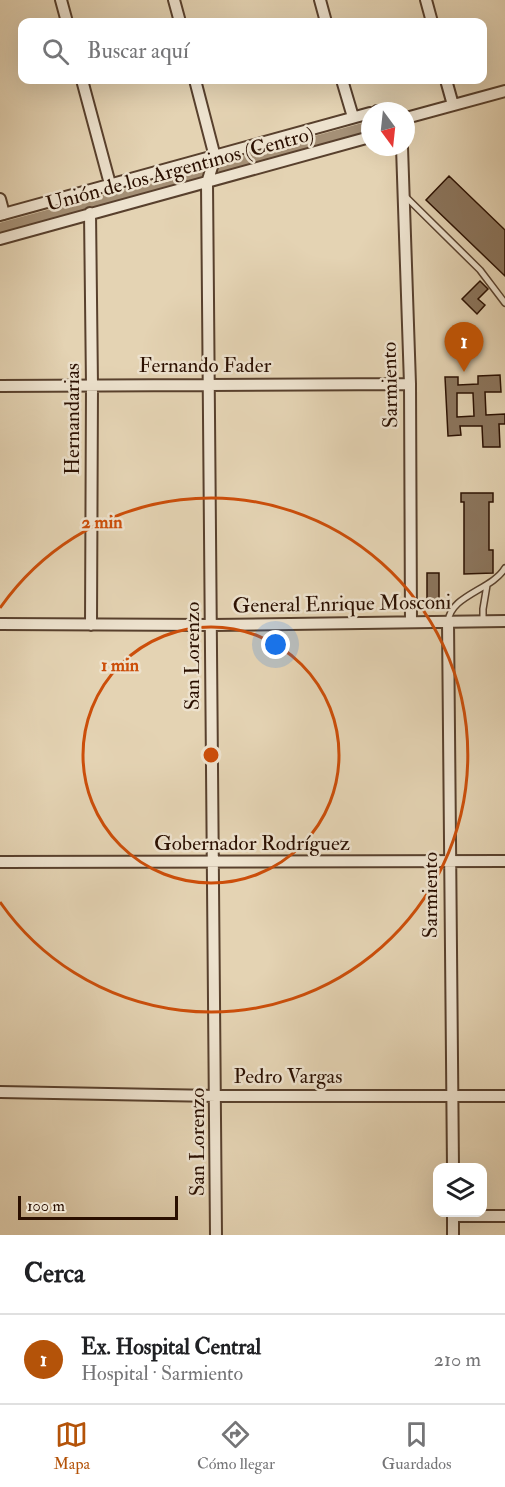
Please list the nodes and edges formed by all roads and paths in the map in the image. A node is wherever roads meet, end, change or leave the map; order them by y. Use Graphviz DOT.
graph roads {
  1 [pos="61,0"];
  2 [pos="174,0"];
  3 [pos="320,0"];
  4 [pos="426,0"];
  5 [pos="66,18"];
  6 [pos="179,18"];
  7 [pos="325,18"];
  8 [pos="431,18"];
  9 [pos="83,84"];
  10 [pos="196,84"];
  11 [pos="343,84"];
  12 [pos="447,84"];
  13 [pos="505,91"];
  14 [pos="453,105"];
  15 [pos="361,115"];
  16 [pos="415,116"];
  17 [pos="353,117"];
  18 [pos="361,140"];
  19 [pos="402,156"];
  20 [pos="215,157"];
  21 [pos="207,183"];
  22 [pos="110,184"];
  23 [pos="404,195"];
  24 [pos="0,199"];
  25 [pos="90,213"];
  26 [pos="2,214"];
  27 [pos="0,239"];
  28 [pos="505,303"];
  29 [pos="410,384"];
  30 [pos="92,385"];
  31 [pos="209,385"];
  32 [pos="0,386"];
  33 [pos="505,568"];
  34 [pos="487,585"];
  35 [pos="505,621"];
  36 [pos="411,622"];
  37 [pos="448,622"];
  38 [pos="483,622"];
  39 [pos="0,624"];
  40 [pos="91,625"];
  41 [pos="212,625"];
  42 [pos="450,861"];
  43 [pos="505,861"];
  44 [pos="0,862"];
  45 [pos="212,862"];
  46 [pos="0,1092"];
  47 [pos="216,1096"];
  48 [pos="451,1096"];
  49 [pos="505,1096"];
  50 [pos="453,1163"];
  51 [pos="487,1215"];
  52 [pos="505,1216"];
  53 [pos="454,1217"];
  54 [pos="216,1235"];
  55 [pos="453,1235"];
  1 -- 5 [label="street"];
  2 -- 6 [label="street"];
  3 -- 7 [label="street"];
  4 -- 8 [label="street"];
  9 -- 22 [label="street"];
  10 -- 20 [label="street"];
  11 -- 17 [label="street"];
  12 -- 14 [label="street"];
  13 -- 14 [label="street"];
  14 -- 16 [label="street"];
  15 -- 17 [label="street, Unión de los Argentinos (Centro)"];
  17 -- 20 [label="street, Unión de los Argentinos (Centro)"];
  18 -- 21 [label="street, Unión de los Argentinos (Centro)"];
  19 -- 23 [label="street, Sarmiento"];
  20 -- 21 [label="street, San Lorenzo"];
  20 -- 22 [label="street, Unión de los Argentinos (Centro)"];
  21 -- 25 [label="street, Unión de los Argentinos (Centro)"];
  21 -- 31 [label="street, San Lorenzo"];
  22 -- 26 [label="street, Unión de los Argentinos (Centro)"];
  23 -- 28 [label="lane"];
  23 -- 29 [label="street, Sarmiento"];
  24 -- 26 [label="street"];
  25 -- 27 [label="street, Unión de los Argentinos (Centro)"];
  25 -- 30 [label="street, Hernandarias"];
  29 -- 31 [label="street, Fernando Fader"];
  29 -- 36 [label="street, Sarmiento"];
  30 -- 31 [label="street, Fernando Fader"];
  30 -- 32 [label="street, Fernando Fader"];
  30 -- 40 [label="street, Hernandarias"];
  31 -- 41 [label="street, San Lorenzo"];
  33 -- 34 [label="lane"];
  34 -- 37 [label="lane"];
  34 -- 38 [label="lane"];
  35 -- 38 [label="street, General Enrique Mosconi"];
  36 -- 37 [label="street, General Enrique Mosconi"];
  36 -- 41 [label="street, General Enrique Mosconi"];
  37 -- 38 [label="street, General Enrique Mosconi"];
  37 -- 42 [label="street, Sarmiento"];
  39 -- 40 [label="street, General Enrique Mosconi"];
  40 -- 41 [label="street, General Enrique Mosconi"];
  41 -- 45 [label="street, San Lorenzo"];
  42 -- 43 [label="street, Gobernador Rodríguez"];
  42 -- 45 [label="street, Gobernador Rodríguez"];
  42 -- 48 [label="street, Sarmiento"];
  44 -- 45 [label="street, Gobernador Rodríguez"];
  45 -- 47 [label="street, San Lorenzo"];
  46 -- 47 [label="street, Pedro Vargas"];
  47 -- 48 [label="street, Pedro Vargas"];
  47 -- 54 [label="street, San Lorenzo"];
  48 -- 49 [label="street, Pedro Vargas"];
  48 -- 50 [label="street, Sarmiento"];
  51 -- 52 [label="street"];
  53 -- 55 [label="street"];
}
